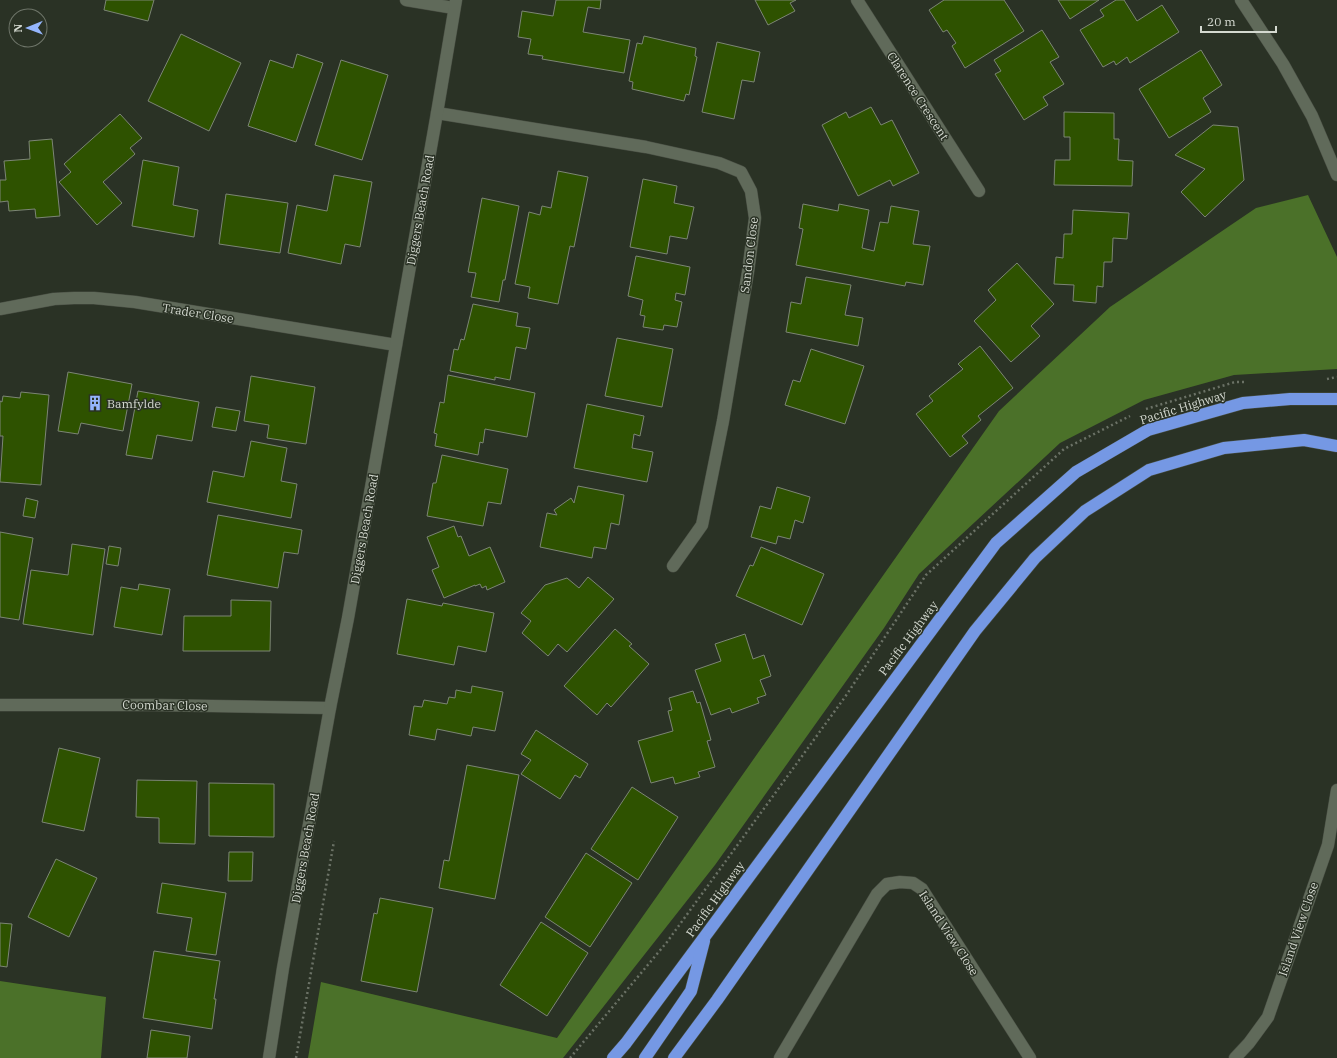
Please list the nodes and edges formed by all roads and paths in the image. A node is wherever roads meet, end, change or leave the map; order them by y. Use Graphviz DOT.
graph roads {
  1 [pos="406,0"];
  2 [pos="857,0"];
  3 [pos="1241,0"];
  4 [pos="455,4"];
  5 [pos="437,113"];
  6 [pos="1337,175"];
  7 [pos="979,191"];
  8 [pos="0,309"];
  9 [pos="396,345"];
  10 [pos="1337,400"];
  11 [pos="1337,446"];
  12 [pos="673,566"];
  13 [pos="0,705"];
  14 [pos="330,708"];
  15 [pos="1337,790"];
  16 [pos="334,841"];
  17 [pos="707,933"];
  18 [pos="269,1058"];
  19 [pos="296,1058"];
  20 [pos="613,1058"];
  21 [pos="645,1058"];
  22 [pos="674,1058"];
  23 [pos="780,1058"];
  24 [pos="1030,1058"];
  25 [pos="1235,1058"];
  1 -- 4 [label="street"];
  2 -- 7 [label="street, Clarence Crescent"];
  3 -- 6 [label="street"];
  4 -- 5 [label="street, Diggers Beach Road"];
  5 -- 9 [label="street, Diggers Beach Road"];
  5 -- 12 [label="street, Sandon Close"];
  8 -- 9 [label="street, Trader Close"];
  9 -- 14 [label="street, Diggers Beach Road"];
  10 -- 17 [label="highway, Pacific Highway"];
  11 -- 22 [label="highway"];
  13 -- 14 [label="street, Coombar Close"];
  14 -- 18 [label="street, Diggers Beach Road"];
  15 -- 25 [label="street, Island View Close"];
  16 -- 19 [label="path"];
  17 -- 20 [label="highway, Pacific Highway"];
  17 -- 21 [label="highway"];
  23 -- 24 [label="street, Island View Close"];
}
